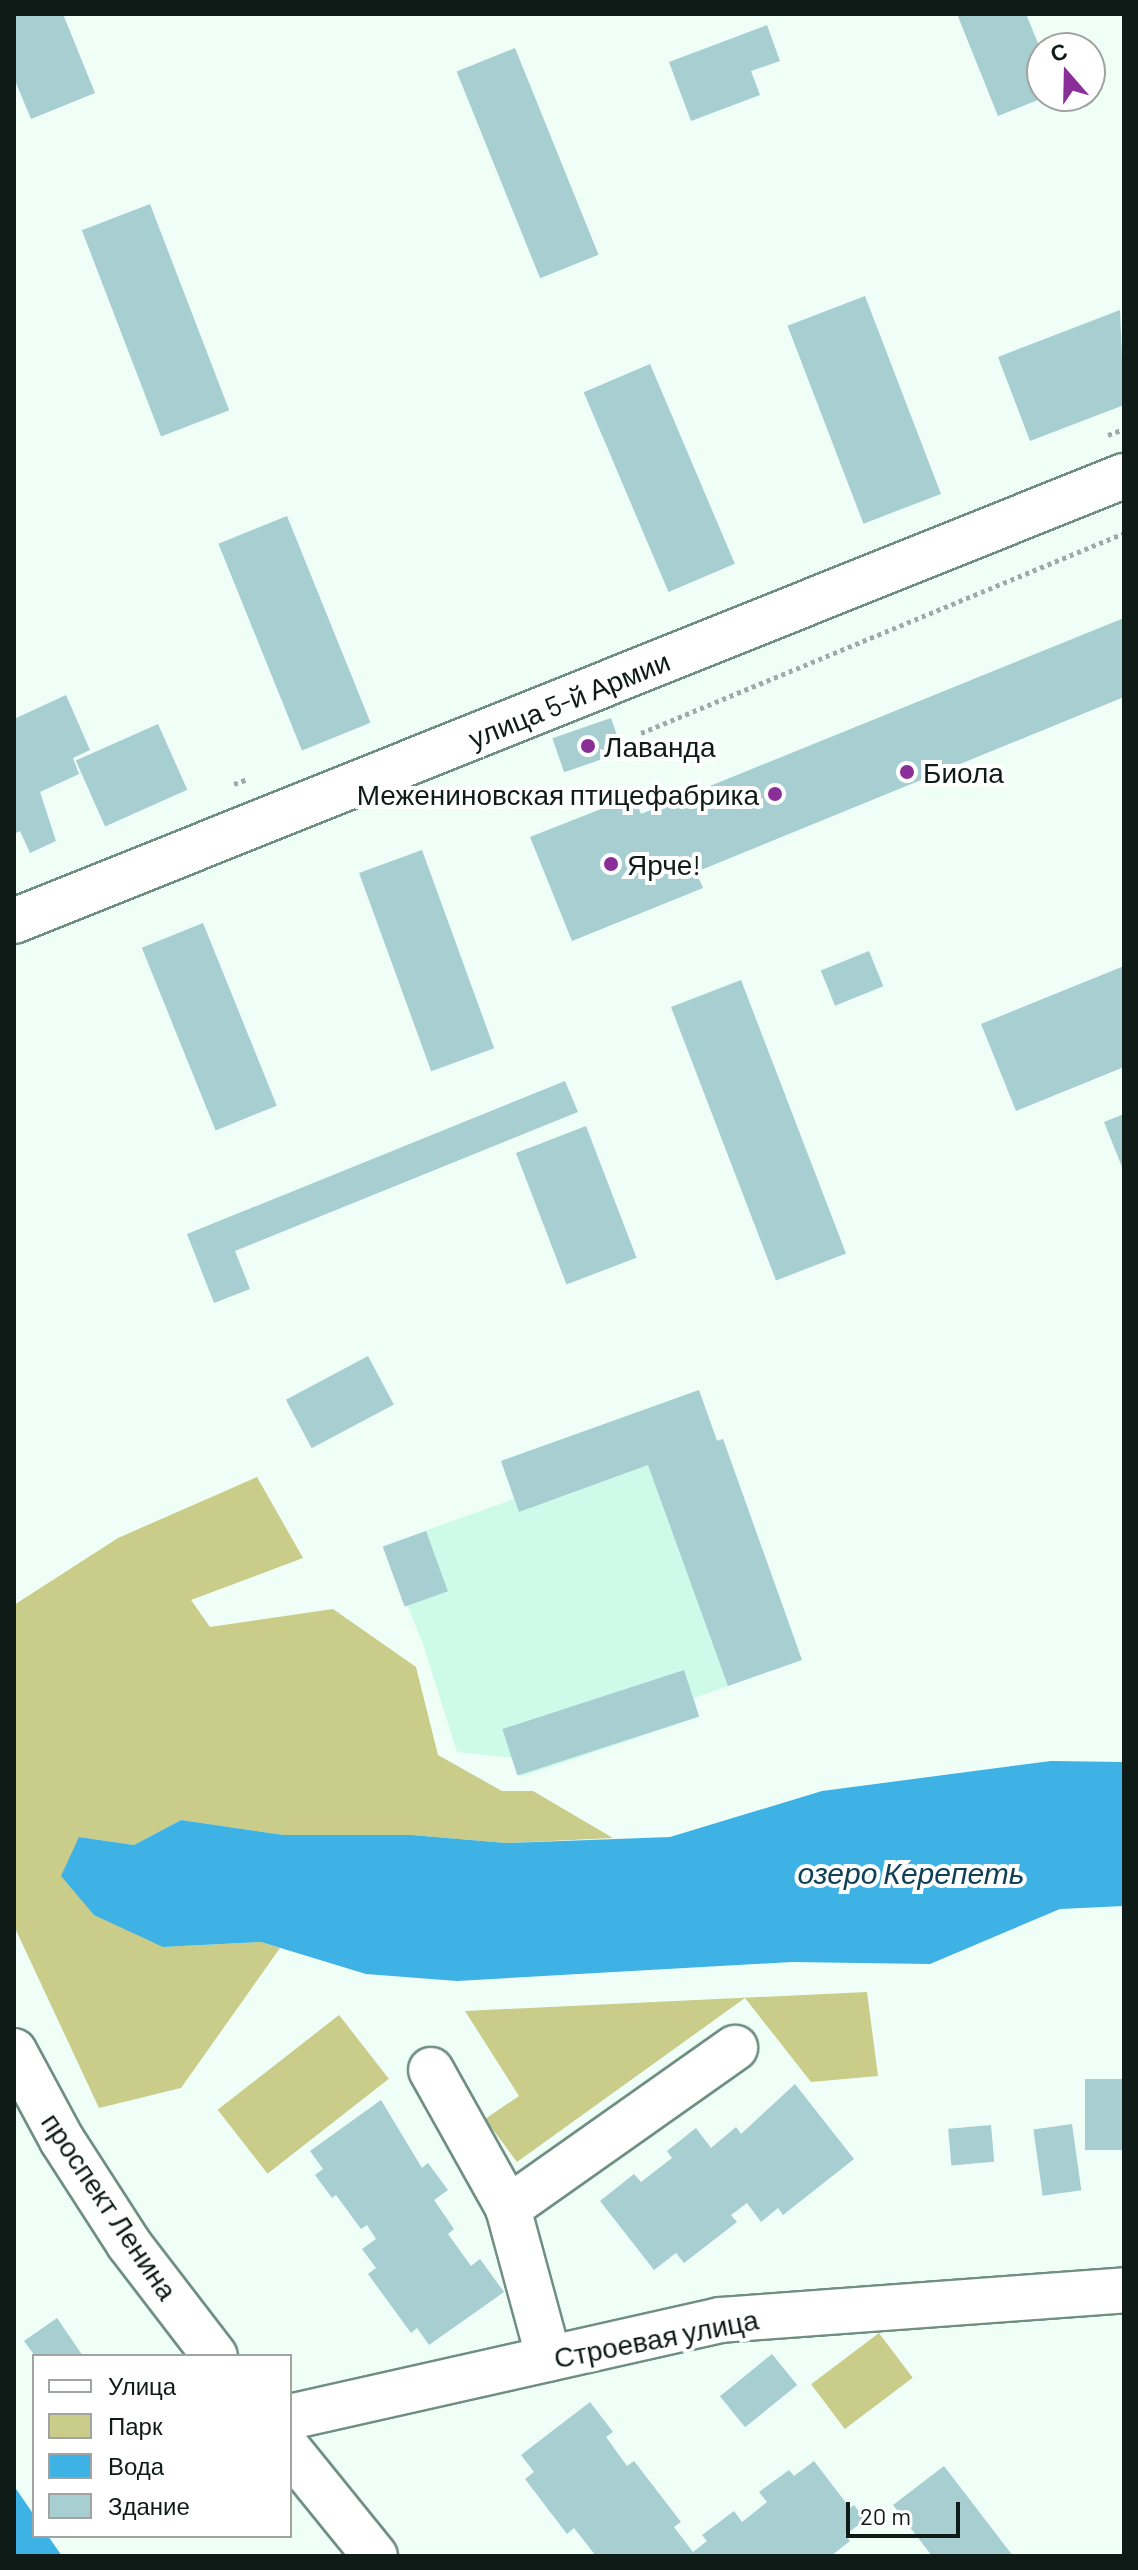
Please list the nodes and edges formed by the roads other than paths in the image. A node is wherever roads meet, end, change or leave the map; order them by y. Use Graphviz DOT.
graph roads {
  1 [pos="1124,476"];
  2 [pos="14,921"];
  3 [pos="735,2048"];
  4 [pos="14,2051"];
  5 [pos="431,2070"];
  6 [pos="508,2208"];
  7 [pos="1124,2290"];
  8 [pos="213,2354"];
  9 [pos="549,2359"];
  10 [pos="292,2417"];
  11 [pos="292,2453"];
  12 [pos="375,2556"];
  1 -- 2 [label="main road, улица 5-й Армии"];
  3 -- 6 [label="main road"];
  4 -- 8 [label="main road, проспект Ленина"];
  5 -- 6 [label="main road"];
  6 -- 9 [label="main road"];
  7 -- 9 [label="main road, Строевая улица"];
  9 -- 10 [label="main road, Строевая улица"];
  11 -- 12 [label="main road"];
}
